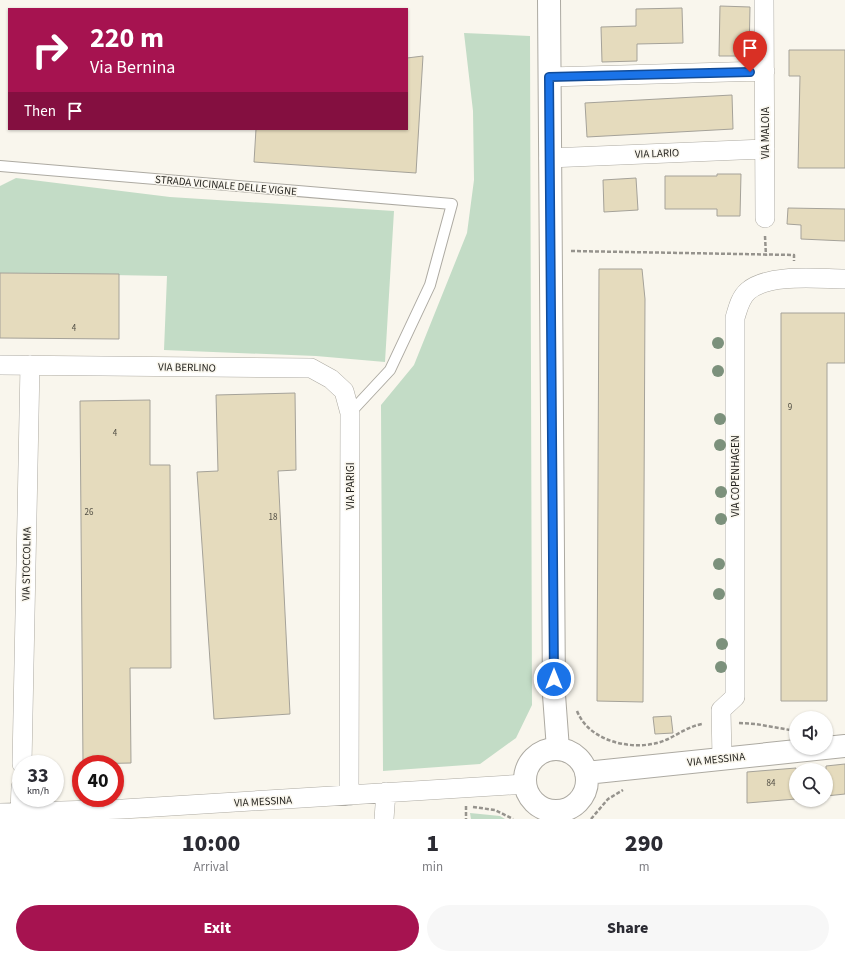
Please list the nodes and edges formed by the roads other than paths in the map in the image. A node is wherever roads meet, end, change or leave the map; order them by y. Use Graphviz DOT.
graph roads {
  1 [pos="549,0"];
  2 [pos="764,0"];
  3 [pos="764,71"];
  4 [pos="549,77"];
  5 [pos="765,149"];
  6 [pos="549,158"];
  7 [pos="0,166"];
  8 [pos="765,218"];
  9 [pos="845,279"];
  10 [pos="0,365"];
  11 [pos="30,365"];
  12 [pos="350,413"];
  13 [pos="845,746"];
  14 [pos="558,749"];
  15 [pos="22,755"];
  16 [pos="722,758"];
  17 [pos="586,773"];
  18 [pos="526,784"];
  19 [pos="386,792"];
  20 [pos="349,796"];
  21 [pos="20,807"];
  22 [pos="20,812"];
  23 [pos="0,813"];
  24 [pos="123,814"];
  25 [pos="558,815"];
  26 [pos="384,819"];
  1 -- 4 [label="street"];
  2 -- 3 [label="street, VIA MALOIA"];
  3 -- 4 [label="street"];
  3 -- 5 [label="street, VIA MALOIA"];
  4 -- 6 [label="street"];
  5 -- 6 [label="street, VIA LARIO"];
  5 -- 8 [label="street, VIA MALOIA"];
  6 -- 14 [label="street"];
  7 -- 12 [label="lane, STRADA VICINALE DELLE VIGNE"];
  9 -- 16 [label="street, VIA COPENHAGEN"];
  10 -- 11 [label="street, VIA BERLINO"];
  11 -- 12 [label="street, VIA BERLINO"];
  11 -- 15 [label="street, VIA STOCCOLMA"];
  12 -- 20 [label="street, VIA PARIGI"];
  13 -- 16 [label="street, VIA MESSINA"];
  14 -- 17 [label="street"];
  14 -- 18 [label="street"];
  16 -- 17 [label="street, VIA MESSINA"];
  17 -- 25 [label="street"];
  18 -- 19 [label="street, VIA MESSINA"];
  18 -- 25 [label="street"];
  19 -- 20 [label="street, VIA MESSINA"];
  19 -- 26 [label="street"];
  20 -- 24 [label="street, VIA MESSINA"];
  21 -- 22 [label="street"];
  22 -- 23 [label="street, VIA MESSINA"];
  22 -- 24 [label="street, VIA MESSINA"];
}
